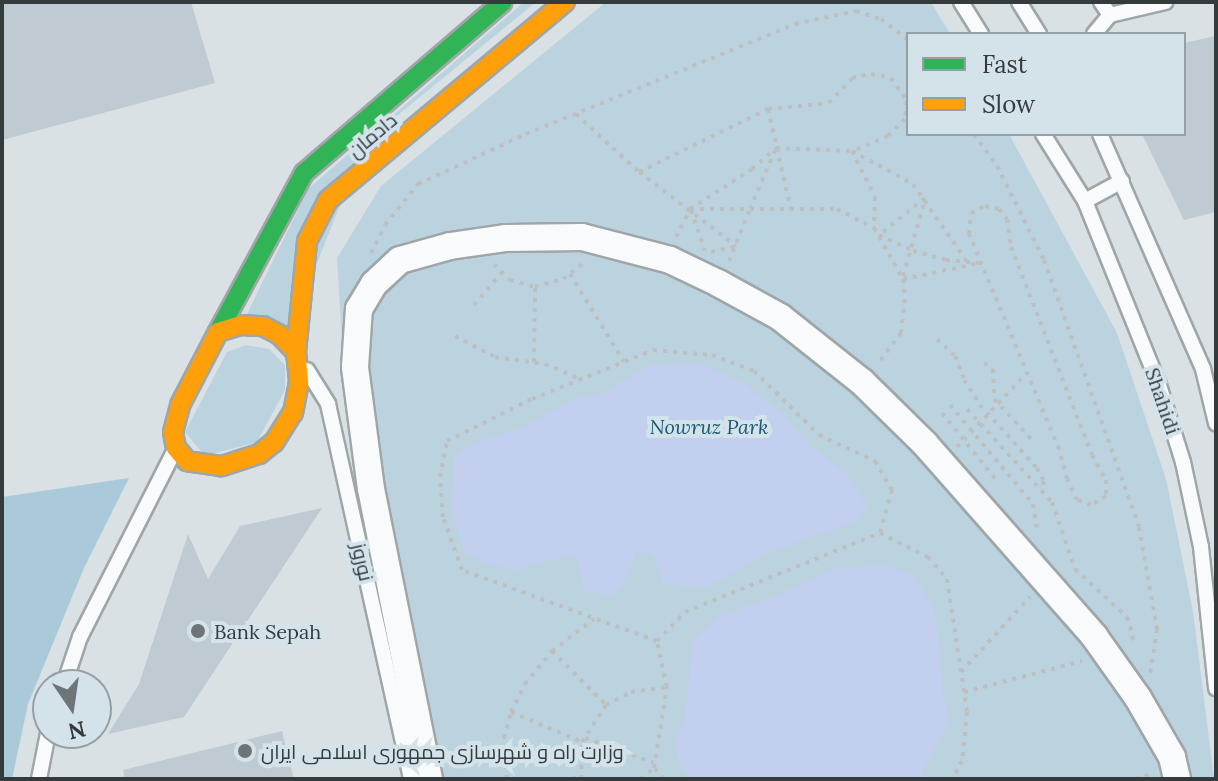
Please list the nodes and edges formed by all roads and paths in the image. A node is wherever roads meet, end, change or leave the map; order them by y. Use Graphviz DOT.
graph roads {
  1 [pos="503,2"];
  2 [pos="565,2"];
  3 [pos="961,2"];
  4 [pos="1019,2"];
  5 [pos="1165,2"];
  6 [pos="1106,8"];
  7 [pos="980,32"];
  8 [pos="1038,32"];
  9 [pos="1095,32"];
  10 [pos="906,38"];
  11 [pos="906,100"];
  12 [pos="768,109"];
  13 [pos="906,110"];
  14 [pos="576,114"];
  15 [pos="975,136"];
  16 [pos="1044,136"];
  17 [pos="1101,136"];
  18 [pos="776,148"];
  19 [pos="852,151"];
  20 [pos="639,172"];
  21 [pos="1122,181"];
  22 [pos="925,198"];
  23 [pos="1085,201"];
  24 [pos="690,209"];
  25 [pos="750,209"];
  26 [pos="791,210"];
  27 [pos="874,228"];
  28 [pos="879,235"];
  29 [pos="480,242"];
  30 [pos="602,242"];
  31 [pos="736,246"];
  32 [pos="913,251"];
  33 [pos="670,260"];
  34 [pos="967,262"];
  35 [pos="980,263"];
  36 [pos="365,266"];
  37 [pos="502,272"];
  38 [pos="570,274"];
  39 [pos="903,279"];
  40 [pos="718,283"];
  41 [pos="535,287"];
  42 [pos="474,305"];
  43 [pos="218,332"];
  44 [pos="455,336"];
  45 [pos="937,339"];
  46 [pos="296,352"];
  47 [pos="534,362"];
  48 [pos="624,362"];
  49 [pos="984,363"];
  50 [pos="1027,373"];
  51 [pos="581,380"];
  52 [pos="862,382"];
  53 [pos="998,403"];
  54 [pos="950,405"];
  55 [pos="967,409"];
  56 [pos="942,413"];
  57 [pos="988,414"];
  58 [pos="980,422"];
  59 [pos="1216,423"];
  60 [pos="972,431"];
  61 [pos="963,440"];
  62 [pos="1033,441"];
  63 [pos="176,448"];
  64 [pos="941,463"];
  65 [pos="996,480"];
  66 [pos="1041,490"];
  67 [pos="1037,528"];
  68 [pos="880,533"];
  69 [pos="1044,581"];
  70 [pos="594,619"];
  71 [pos="657,641"];
  72 [pos="552,651"];
  73 [pos="1107,655"];
  74 [pos="69,669"];
  75 [pos="961,672"];
  76 [pos="667,687"];
  77 [pos="1216,688"];
  78 [pos="964,692"];
  79 [pos="606,705"];
  80 [pos="1145,710"];
  81 [pos="511,712"];
  82 [pos="583,740"];
  83 [pos="45,749"];
  84 [pos="654,765"];
  85 [pos="581,778"];
  86 [pos="39,779"];
  87 [pos="411,779"];
  88 [pos="429,779"];
  89 [pos="507,779"];
  90 [pos="572,779"];
  91 [pos="641,779"];
  92 [pos="664,779"];
  93 [pos="953,779"];
  94 [pos="1177,779"];
  1 -- 43 [label="street, دادمان"];
  2 -- 46 [label="street, دادمان"];
  3 -- 7 [label="lane"];
  4 -- 8 [label="lane"];
  5 -- 6 [label="lane"];
  6 -- 9 [label="lane"];
  10 -- 14 [label="path"];
  11 -- 12 [label="path"];
  12 -- 18 [label="path"];
  12 -- 20 [label="path"];
  13 -- 19 [label="path"];
  14 -- 20 [label="path"];
  14 -- 36 [label="path"];
  15 -- 80 [label="path"];
  16 -- 23 [label="lane, Shahidi"];
  17 -- 21 [label="lane"];
  18 -- 19 [label="path"];
  18 -- 24 [label="path"];
  18 -- 25 [label="path"];
  18 -- 26 [label="path"];
  19 -- 22 [label="path"];
  19 -- 27 [label="path"];
  20 -- 24 [label="path"];
  21 -- 23 [label="lane"];
  21 -- 59 [label="lane"];
  22 -- 28 [label="path"];
  22 -- 32 [label="path"];
  22 -- 34 [label="path"];
  23 -- 77 [label="lane, Shahidi"];
  24 -- 25 [label="path"];
  24 -- 31 [label="path"];
  24 -- 33 [label="path"];
  24 -- 40 [label="path"];
  25 -- 26 [label="path"];
  25 -- 31 [label="path"];
  26 -- 27 [label="path"];
  27 -- 28 [label="path"];
  28 -- 32 [label="path"];
  28 -- 39 [label="path"];
  29 -- 30 [label="street"];
  29 -- 37 [label="path"];
  29 -- 88 [label="street"];
  30 -- 33 [label="street"];
  30 -- 38 [label="path"];
  31 -- 40 [label="path"];
  32 -- 34 [label="path"];
  32 -- 39 [label="path"];
  33 -- 40 [label="street"];
  34 -- 35 [label="path"];
  35 -- 39 [label="path"];
  35 -- 50 [label="path"];
  35 -- 50 [label="path"];
  37 -- 41 [label="path"];
  37 -- 42 [label="path"];
  38 -- 41 [label="path"];
  38 -- 48 [label="path"];
  39 -- 52 [label="path"];
  40 -- 52 [label="street"];
  41 -- 47 [label="path"];
  43 -- 46 [label="street"];
  43 -- 63 [label="street"];
  44 -- 47 [label="path"];
  45 -- 57 [label="path"];
  46 -- 63 [label="street"];
  46 -- 87 [label="lane, نوروز"];
  47 -- 51 [label="path"];
  48 -- 51 [label="path"];
  48 -- 68 [label="path"];
  49 -- 53 [label="path"];
  50 -- 53 [label="path"];
  51 -- 70 [label="path"];
  52 -- 64 [label="street"];
  53 -- 57 [label="path"];
  53 -- 62 [label="path"];
  54 -- 60 [label="path"];
  55 -- 58 [label="path"];
  56 -- 61 [label="path"];
  57 -- 58 [label="path"];
  57 -- 66 [label="path"];
  58 -- 60 [label="path"];
  58 -- 66 [label="path"];
  60 -- 61 [label="path"];
  60 -- 67 [label="path"];
  61 -- 64 [label="path"];
  61 -- 65 [label="path"];
  63 -- 74 [label="lane"];
  64 -- 69 [label="street"];
  66 -- 73 [label="path"];
  68 -- 71 [label="path"];
  68 -- 75 [label="path"];
  69 -- 73 [label="street"];
  69 -- 75 [label="path"];
  70 -- 71 [label="path"];
  70 -- 72 [label="path"];
  71 -- 76 [label="path"];
  72 -- 79 [label="path"];
  72 -- 81 [label="path"];
  73 -- 78 [label="path"];
  73 -- 80 [label="street"];
  75 -- 78 [label="path"];
  76 -- 79 [label="path"];
  76 -- 84 [label="path"];
  78 -- 93 [label="path"];
  79 -- 82 [label="path"];
  80 -- 94 [label="street"];
  81 -- 82 [label="path"];
  81 -- 89 [label="path"];
  82 -- 84 [label="path"];
  82 -- 85 [label="path"];
  83 -- 86 [label="lane"];
  84 -- 91 [label="path"];
  84 -- 92 [label="path"];
  85 -- 90 [label="path"];
}
